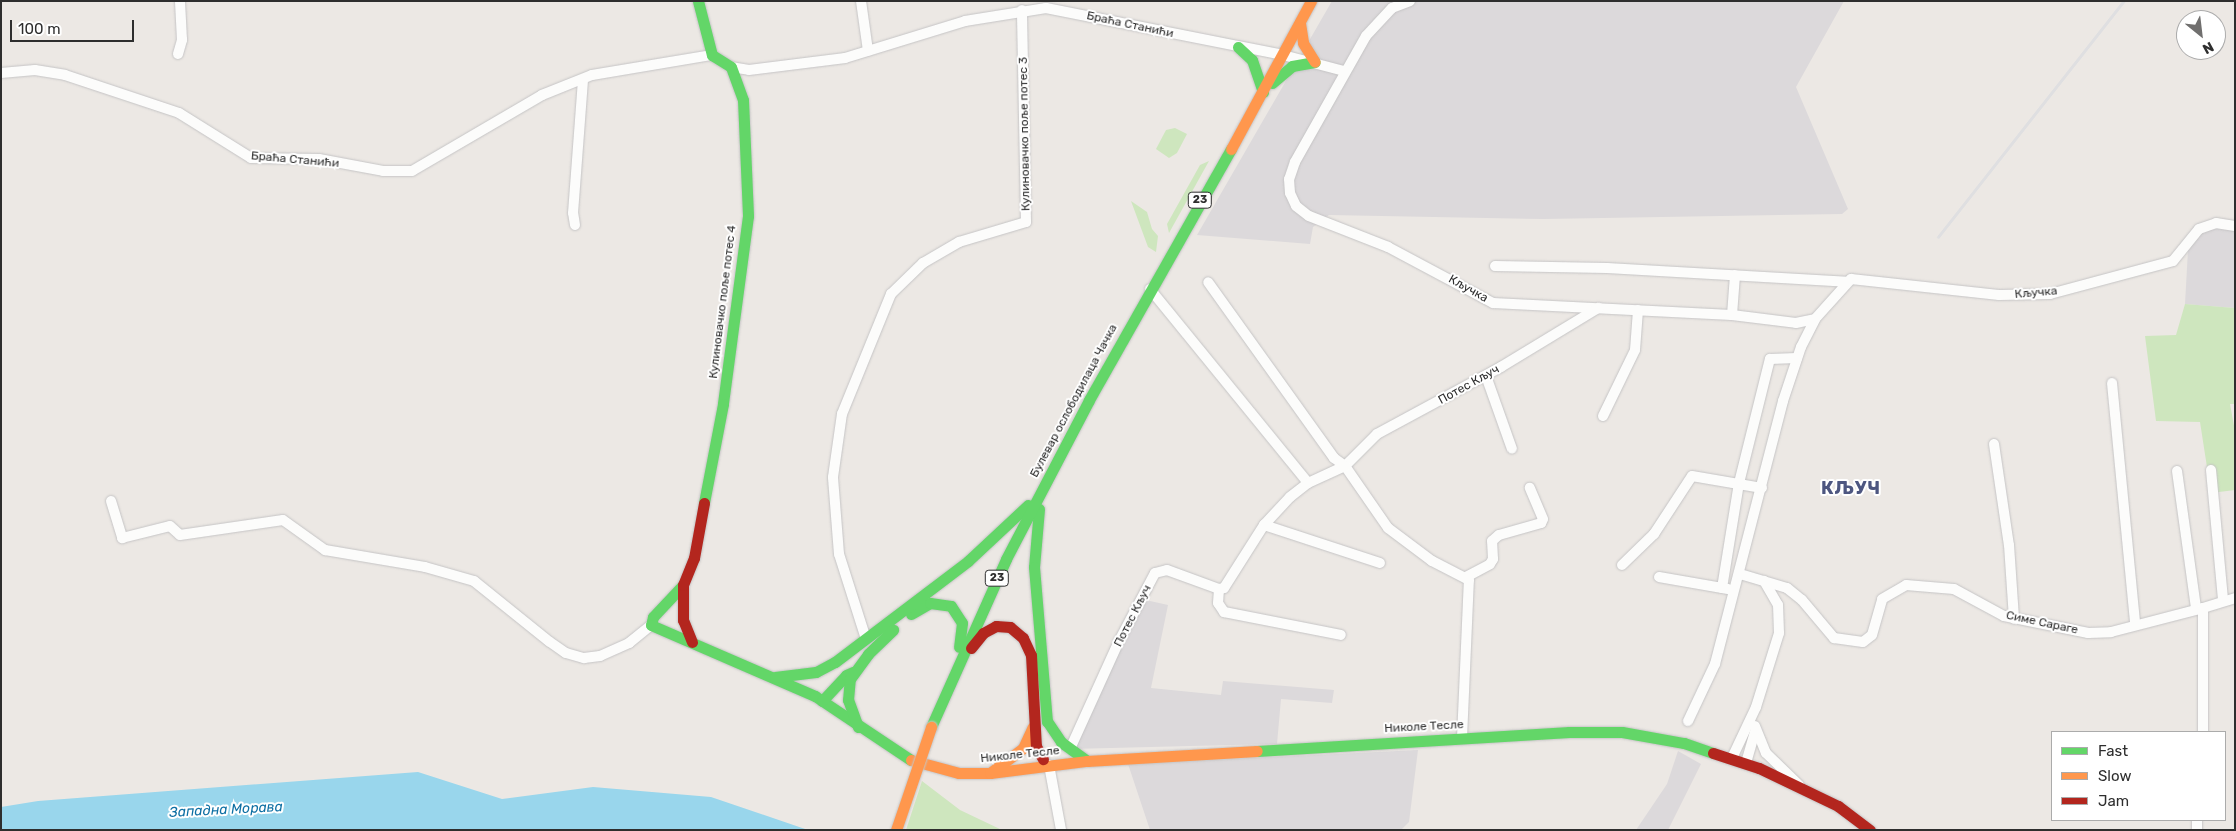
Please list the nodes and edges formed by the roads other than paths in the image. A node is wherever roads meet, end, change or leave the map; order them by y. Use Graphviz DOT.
graph roads {
  1 [pos="180,1"];
  2 [pos="698,1"];
  3 [pos="861,1"];
  4 [pos="1410,1"];
  5 [pos="1307,4"];
  6 [pos="1022,10"];
  7 [pos="1300,23"];
  8 [pos="1238,47"];
  9 [pos="868,51"];
  10 [pos="178,54"];
  11 [pos="712,55"];
  12 [pos="1283,55"];
  13 [pos="1315,62"];
  14 [pos="731,67"];
  15 [pos="1344,71"];
  16 [pos="1,73"];
  17 [pos="583,79"];
  18 [pos="1263,92"];
  19 [pos="575,225"];
  20 [pos="2235,226"];
  21 [pos="1495,266"];
  22 [pos="1735,275"];
  23 [pos="1208,282"];
  24 [pos="1847,282"];
  25 [pos="1150,289"];
  26 [pos="1599,308"];
  27 [pos="1638,310"];
  28 [pos="1732,315"];
  29 [pos="1815,318"];
  30 [pos="1797,358"];
  31 [pos="1486,376"];
  32 [pos="2112,383"];
  33 [pos="1603,416"];
  34 [pos="1994,444"];
  35 [pos="1512,449"];
  36 [pos="1345,466"];
  37 [pos="2211,470"];
  38 [pos="2177,471"];
  39 [pos="1308,483"];
  40 [pos="1739,483"];
  41 [pos="1530,488"];
  42 [pos="1762,488"];
  43 [pos="1039,495"];
  44 [pos="111,501"];
  45 [pos="1264,525"];
  46 [pos="1380,563"];
  47 [pos="1622,565"];
  48 [pos="1740,574"];
  49 [pos="1466,576"];
  50 [pos="1659,577"];
  51 [pos="1764,581"];
  52 [pos="683,585"];
  53 [pos="1722,588"];
  54 [pos="1220,589"];
  55 [pos="1736,590"];
  56 [pos="1794,594"];
  57 [pos="2235,598"];
  58 [pos="2223,600"];
  59 [pos="1778,605"];
  60 [pos="2199,608"];
  61 [pos="2014,619"];
  62 [pos="651,624"];
  63 [pos="2135,624"];
  64 [pos="1341,635"];
  65 [pos="866,639"];
  66 [pos="692,642"];
  67 [pos="835,662"];
  68 [pos="959,663"];
  69 [pos="855,671"];
  70 [pos="774,677"];
  71 [pos="818,699"];
  72 [pos="1756,707"];
  73 [pos="1047,721"];
  74 [pos="1688,721"];
  75 [pos="1034,725"];
  76 [pos="1755,726"];
  77 [pos="858,727"];
  78 [pos="2203,731"];
  79 [pos="1462,738"];
  80 [pos="1070,749"];
  81 [pos="1732,758"];
  82 [pos="1087,761"];
  83 [pos="1746,763"];
  84 [pos="1044,764"];
  85 [pos="990,773"];
  86 [pos="1802,789"];
  87 [pos="896,830"];
  88 [pos="1061,830"];
  89 [pos="1870,830"];
  1 -- 10 [label="street"];
  2 -- 11 [label="main road"];
  3 -- 9 [label="street"];
  4 -- 15 [label="street"];
  5 -- 7 [label="main road, Булевар ослободилаца Чачка / 23"];
  6 -- 8 [label="street, Браћа Станићи"];
  6 -- 9 [label="street, Браћа Станићи"];
  6 -- 65 [label="street, Кулиновачко поље потес 3"];
  7 -- 12 [label="main road, Булевар ослободилаца Чачка / 23"];
  7 -- 13 [label="main road"];
  8 -- 12 [label="street, Браћа Станићи"];
  8 -- 18 [label="main road"];
  9 -- 14 [label="street, Браћа Станићи"];
  11 -- 14 [label="main road"];
  11 -- 17 [label="street, Браћа Станићи"];
  12 -- 13 [label="street, Браћа Станићи"];
  12 -- 18 [label="main road, Булевар ослободилаца Чачка / 23"];
  13 -- 15 [label="street, Браћа Станићи"];
  13 -- 18 [label="main road"];
  14 -- 52 [label="main road, Кулиновачко поље потес 4"];
  15 -- 26 [label="street, Кључка"];
  16 -- 17 [label="street, Браћа Станићи"];
  17 -- 19 [label="street"];
  18 -- 25 [label="main road, Булевар ослободилаца Чачка / 23"];
  20 -- 24 [label="street, Кључка"];
  21 -- 22 [label="street, Кључка"];
  22 -- 24 [label="street, Кључка"];
  22 -- 28 [label="street"];
  23 -- 36 [label="street"];
  24 -- 29 [label="street"];
  25 -- 39 [label="street"];
  25 -- 43 [label="main road, Булевар ослободилаца Чачка / 23"];
  26 -- 27 [label="street, Кључка"];
  26 -- 31 [label="street, Потес Кључ"];
  27 -- 28 [label="street, Кључка"];
  27 -- 33 [label="street"];
  28 -- 29 [label="street, Кључка"];
  29 -- 30 [label="street"];
  30 -- 40 [label="street"];
  30 -- 42 [label="street"];
  31 -- 35 [label="street"];
  31 -- 36 [label="street, Потес Кључ"];
  32 -- 63 [label="street"];
  34 -- 61 [label="street"];
  36 -- 39 [label="street, Потес Кључ"];
  36 -- 49 [label="street"];
  37 -- 58 [label="street"];
  38 -- 60 [label="street"];
  39 -- 45 [label="street, Потес Кључ"];
  40 -- 42 [label="street"];
  40 -- 47 [label="street"];
  40 -- 53 [label="street"];
  41 -- 49 [label="street"];
  42 -- 48 [label="street"];
  43 -- 65 [label="main road"];
  43 -- 68 [label="main road, Булевар ослободилаца Чачка / 23"];
  43 -- 73 [label="main road"];
  44 -- 62 [label="street"];
  45 -- 46 [label="street"];
  45 -- 54 [label="street, Потес Кључ"];
  48 -- 51 [label="street, Симе Сараге"];
  48 -- 55 [label="street"];
  49 -- 79 [label="street"];
  50 -- 53 [label="street"];
  51 -- 56 [label="street, Симе Сараге"];
  51 -- 59 [label="street"];
  52 -- 62 [label="main road, Кулиновачко поље потес 4"];
  52 -- 66 [label="main road, Кулиновачко поље потес 4"];
  53 -- 55 [label="street"];
  54 -- 64 [label="street"];
  54 -- 80 [label="street, Потес Кључ"];
  55 -- 74 [label="street"];
  56 -- 59 [label="street"];
  56 -- 61 [label="street, Симе Сараге"];
  57 -- 58 [label="street, Симе Сараге"];
  58 -- 60 [label="street, Симе Сараге"];
  59 -- 72 [label="street"];
  60 -- 63 [label="street, Симе Сараге"];
  60 -- 78 [label="street"];
  61 -- 63 [label="street, Симе Сараге"];
  62 -- 66 [label="main road"];
  65 -- 67 [label="main road"];
  66 -- 70 [label="main road"];
  67 -- 70 [label="main road"];
  67 -- 71 [label="main road"];
  68 -- 69 [label="main road"];
  68 -- 75 [label="main road"];
  68 -- 87 [label="main road, Булевар ослободилаца Чачка / 23, bridge"];
  69 -- 71 [label="main road"];
  69 -- 77 [label="main road"];
  70 -- 71 [label="main road"];
  71 -- 77 [label="main road"];
  72 -- 76 [label="street"];
  72 -- 81 [label="street"];
  73 -- 80 [label="main road"];
  73 -- 84 [label="main road"];
  75 -- 84 [label="main road"];
  75 -- 85 [label="main road"];
  76 -- 83 [label="street"];
  76 -- 86 [label="street"];
  77 -- 85 [label="main road, Николе Тесле"];
  79 -- 81 [label="main road, Николе Тесле"];
  79 -- 82 [label="main road, Николе Тесле"];
  80 -- 82 [label="main road"];
  81 -- 83 [label="main road, Николе Тесле"];
  82 -- 84 [label="main road, Николе Тесле"];
  83 -- 86 [label="main road, Николе Тесле"];
  84 -- 85 [label="main road, Николе Тесле"];
  84 -- 88 [label="street"];
  86 -- 89 [label="main road, Николе Тесле"];
}
